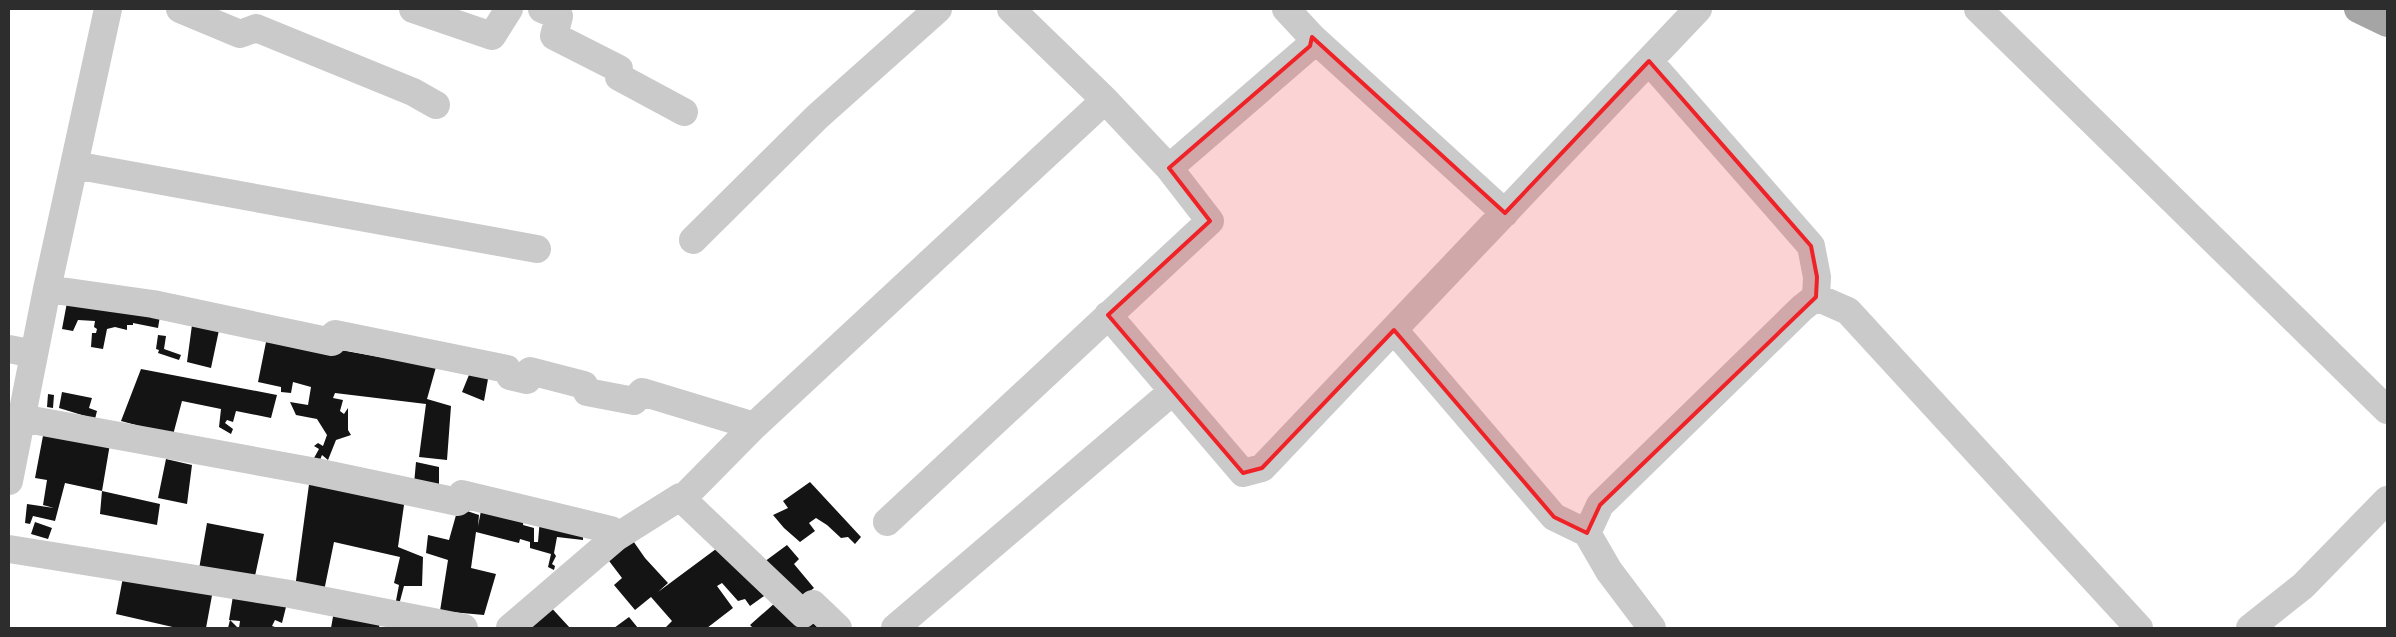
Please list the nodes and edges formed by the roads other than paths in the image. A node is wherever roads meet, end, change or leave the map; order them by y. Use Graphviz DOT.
graph roads {
  1 [pos="108,9"];
  2 [pos="180,9"];
  3 [pos="413,9"];
  4 [pos="542,9"];
  5 [pos="938,9"];
  6 [pos="1011,9"];
  7 [pos="1286,9"];
  8 [pos="1698,9"];
  9 [pos="1978,9"];
  10 [pos="2358,9"];
  11 [pos="466,14"];
  12 [pos="504,16"];
  13 [pos="2387,23"];
  14 [pos="1312,37"];
  15 [pos="1649,60"];
  16 [pos="1105,100"];
  17 [pos="436,105"];
  18 [pos="684,112"];
  19 [pos="74,164"];
  20 [pos="1169,168"];
  21 [pos="1505,213"];
  22 [pos="693,240"];
  23 [pos="537,248"];
  24 [pos="47,288"];
  25 [pos="1816,297"];
  26 [pos="1108,315"];
  27 [pos="1394,330"];
  28 [pos="21,352"];
  29 [pos="1173,391"];
  30 [pos="2387,410"];
  31 [pos="21,418"];
  32 [pos="754,426"];
  33 [pos="9,481"];
  34 [pos="682,499"];
  35 [pos="2387,500"];
  36 [pos="887,522"];
  37 [pos="1587,533"];
  38 [pos="615,538"];
  39 [pos="9,548"];
  40 [pos="464,628"];
  41 [pos="510,628"];
  42 [pos="838,628"];
  43 [pos="895,628"];
  44 [pos="1652,628"];
  45 [pos="2139,628"];
  46 [pos="2250,628"];
  1 -- 19 [label="street"];
  2 -- 17 [label="street"];
  3 -- 11 [label="street"];
  4 -- 18 [label="street"];
  5 -- 22 [label="street"];
  6 -- 16 [label="street"];
  7 -- 14 [label="street"];
  8 -- 15 [label="street"];
  9 -- 30 [label="street"];
  10 -- 13 [label="main road"];
  11 -- 12 [label="street"];
  14 -- 20 [label="street"];
  14 -- 21 [label="street"];
  15 -- 21 [label="street"];
  15 -- 25 [label="street"];
  16 -- 20 [label="street"];
  16 -- 32 [label="street"];
  19 -- 23 [label="street"];
  19 -- 24 [label="street"];
  20 -- 26 [label="street"];
  21 -- 27 [label="street"];
  24 -- 28 [label="street"];
  24 -- 32 [label="street"];
  25 -- 37 [label="street"];
  25 -- 45 [label="street"];
  26 -- 29 [label="street"];
  26 -- 36 [label="street"];
  27 -- 29 [label="street"];
  27 -- 37 [label="street"];
  28 -- 31 [label="street"];
  29 -- 43 [label="street"];
  31 -- 33 [label="street"];
  31 -- 38 [label="street"];
  32 -- 34 [label="street"];
  34 -- 38 [label="street"];
  34 -- 42 [label="street"];
  35 -- 46 [label="street"];
  37 -- 44 [label="street"];
  38 -- 41 [label="street"];
  39 -- 40 [label="street"];
}
